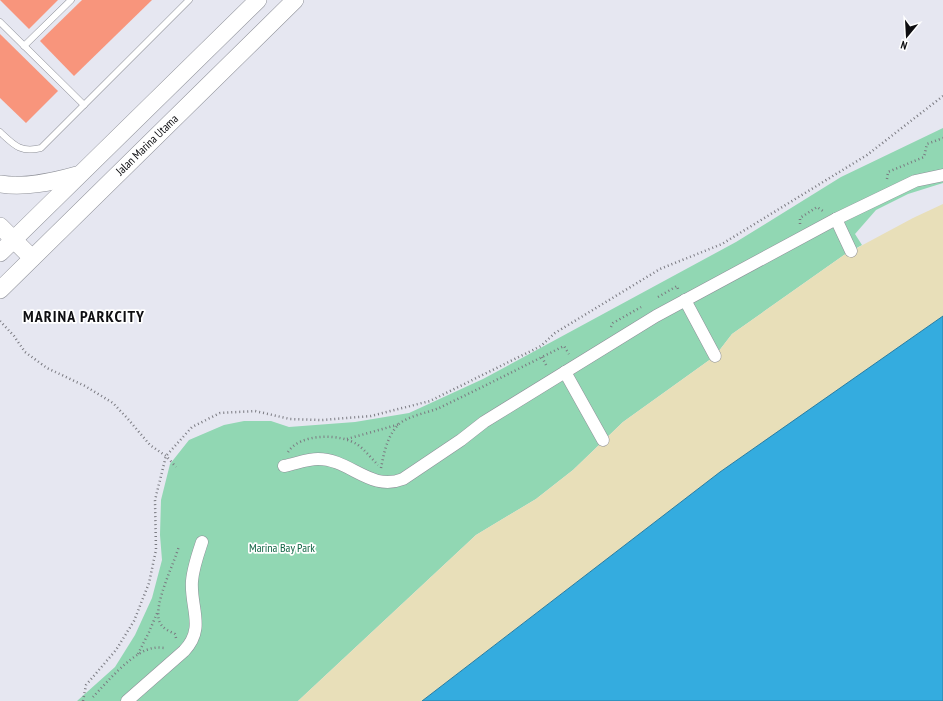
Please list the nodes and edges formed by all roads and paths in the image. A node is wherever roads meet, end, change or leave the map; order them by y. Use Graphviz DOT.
graph roads {
  1 [pos="71,0"];
  2 [pos="189,0"];
  3 [pos="258,0"];
  4 [pos="295,0"];
  5 [pos="0,22"];
  6 [pos="24,46"];
  7 [pos="943,96"];
  8 [pos="84,105"];
  9 [pos="0,132"];
  10 [pos="943,138"];
  11 [pos="78,175"];
  12 [pos="943,175"];
  13 [pos="0,184"];
  14 [pos="886,194"];
  15 [pos="836,218"];
  16 [pos="0,226"];
  17 [pos="13,240"];
  18 [pos="851,251"];
  19 [pos="0,253"];
  20 [pos="32,258"];
  21 [pos="1,287"];
  22 [pos="685,300"];
  23 [pos="0,321"];
  24 [pos="716,356"];
  25 [pos="570,369"];
  26 [pos="400,424"];
  27 [pos="347,439"];
  28 [pos="603,440"];
  29 [pos="166,456"];
  30 [pos="284,466"];
  31 [pos="176,467"];
  32 [pos="381,469"];
  33 [pos="202,542"];
  34 [pos="179,546"];
  35 [pos="158,610"];
  36 [pos="177,643"];
  37 [pos="172,646"];
  38 [pos="138,654"];
  39 [pos="93,697"];
  40 [pos="83,701"];
  41 [pos="126,701"];
  1 -- 6 [label="lane"];
  2 -- 8 [label="lane"];
  3 -- 11 [label="main road"];
  4 -- 20 [label="main road, Jalan Marina Utama"];
  5 -- 6 [label="lane"];
  6 -- 8 [label="lane"];
  7 -- 29 [label="path"];
  8 -- 9 [label="lane"];
  10 -- 14 [label="path"];
  11 -- 13 [label="main road"];
  11 -- 17 [label="main road"];
  12 -- 14 [label="street"];
  14 -- 15 [label="street"];
  15 -- 18 [label="street"];
  15 -- 22 [label="street"];
  16 -- 17 [label="main road"];
  17 -- 19 [label="main road"];
  17 -- 20 [label="main road"];
  20 -- 21 [label="main road, Jalan Marina Utama"];
  22 -- 24 [label="street"];
  22 -- 25 [label="street"];
  23 -- 29 [label="path"];
  25 -- 26 [label="path"];
  25 -- 28 [label="street"];
  25 -- 30 [label="street"];
  26 -- 27 [label="path"];
  26 -- 32 [label="path"];
  29 -- 31 [label="path"];
  29 -- 40 [label="path"];
  33 -- 41 [label="street"];
  34 -- 35 [label="path"];
  35 -- 36 [label="path"];
  35 -- 38 [label="path"];
  37 -- 38 [label="path"];
  38 -- 39 [label="path"];
}
